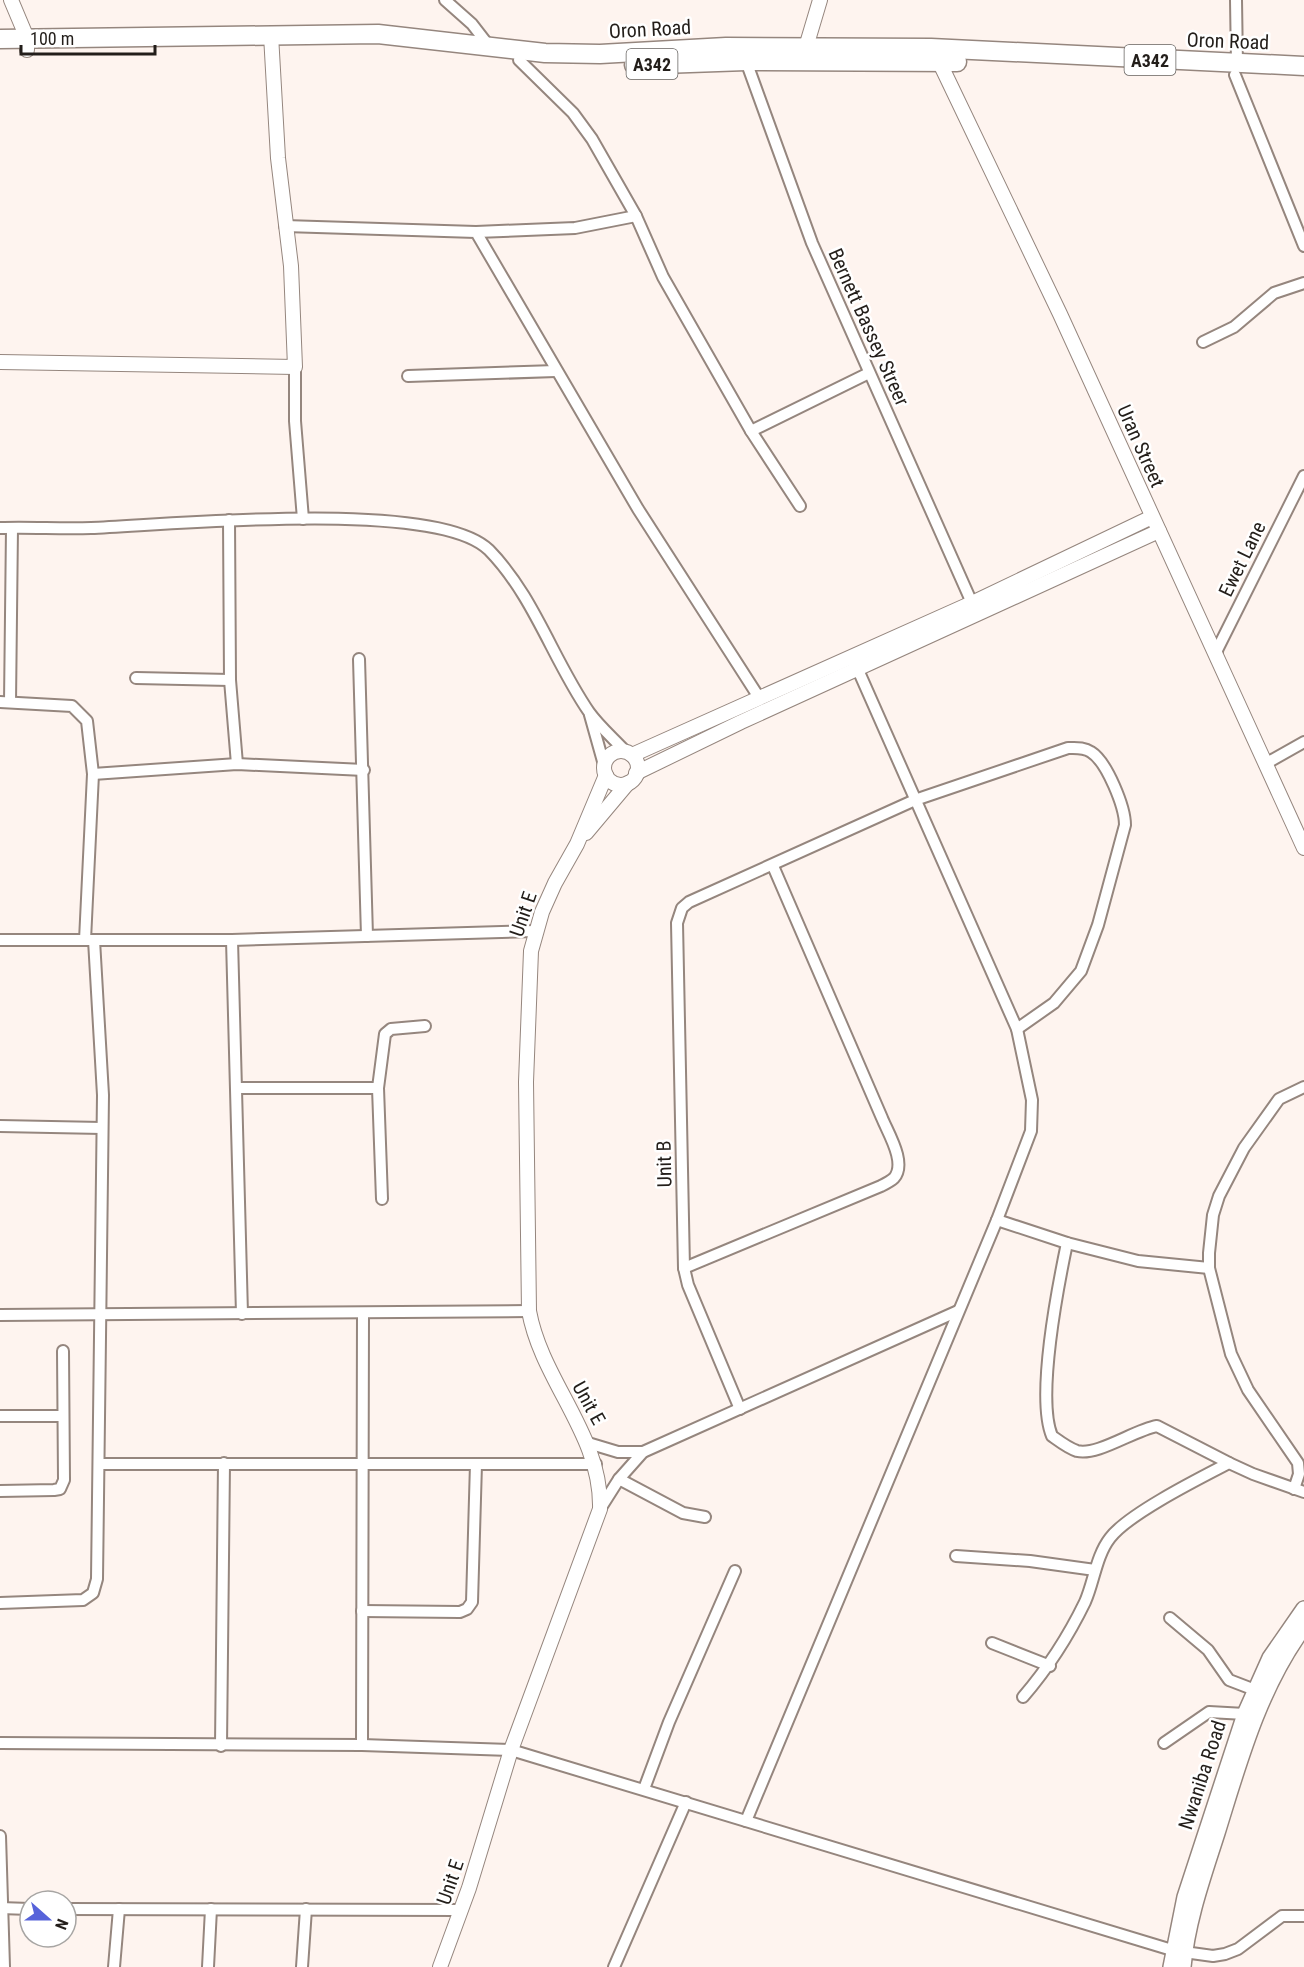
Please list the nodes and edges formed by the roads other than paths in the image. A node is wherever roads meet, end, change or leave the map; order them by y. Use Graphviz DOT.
graph roads {
  1 [pos="11,0"];
  2 [pos="445,0"];
  3 [pos="820,0"];
  4 [pos="1236,0"];
  5 [pos="0,39"];
  6 [pos="271,41"];
  7 [pos="27,44"];
  8 [pos="489,46"];
  9 [pos="806,47"];
  10 [pos="0,50"];
  11 [pos="935,55"];
  12 [pos="519,60"];
  13 [pos="746,61"];
  14 [pos="1304,66"];
  15 [pos="1236,70"];
  16 [pos="1304,78"];
  17 [pos="636,216"];
  18 [pos="285,226"];
  19 [pos="476,232"];
  20 [pos="1304,246"];
  21 [pos="1304,283"];
  22 [pos="1203,342"];
  23 [pos="0,362"];
  24 [pos="295,367"];
  25 [pos="556,371"];
  26 [pos="869,373"];
  27 [pos="408,376"];
  28 [pos="751,431"];
  29 [pos="1304,476"];
  30 [pos="800,506"];
  31 [pos="1152,517"];
  32 [pos="303,519"];
  33 [pos="230,520"];
  34 [pos="0,528"];
  35 [pos="12,528"];
  36 [pos="1159,531"];
  37 [pos="972,603"];
  38 [pos="359,659"];
  39 [pos="1217,660"];
  40 [pos="855,663"];
  41 [pos="136,678"];
  42 [pos="231,680"];
  43 [pos="760,699"];
  44 [pos="5,702"];
  45 [pos="589,712"];
  46 [pos="1304,742"];
  47 [pos="629,753"];
  48 [pos="237,764"];
  49 [pos="1265,764"];
  50 [pos="363,770"];
  51 [pos="605,770"];
  52 [pos="93,774"];
  53 [pos="632,778"];
  54 [pos="915,800"];
  55 [pos="577,844"];
  56 [pos="1304,848"];
  57 [pos="773,866"];
  58 [pos="536,931"];
  59 [pos="367,936"];
  60 [pos="0,940"];
  61 [pos="90,940"];
  62 [pos="232,940"];
  63 [pos="425,1026"];
  64 [pos="1017,1029"];
  65 [pos="1304,1087"];
  66 [pos="238,1088"];
  67 [pos="378,1088"];
  68 [pos="0,1126"];
  69 [pos="102,1128"];
  70 [pos="382,1200"];
  71 [pos="997,1220"];
  72 [pos="1067,1243"];
  73 [pos="684,1268"];
  74 [pos="1209,1268"];
  75 [pos="529,1311"];
  76 [pos="958,1311"];
  77 [pos="363,1313"];
  78 [pos="102,1314"];
  79 [pos="242,1314"];
  80 [pos="0,1315"];
  81 [pos="63,1351"];
  82 [pos="740,1409"];
  83 [pos="0,1416"];
  84 [pos="63,1416"];
  85 [pos="588,1443"];
  86 [pos="643,1452"];
  87 [pos="361,1462"];
  88 [pos="224,1463"];
  89 [pos="1229,1463"];
  90 [pos="99,1464"];
  91 [pos="476,1464"];
  92 [pos="596,1464"];
  93 [pos="619,1479"];
  94 [pos="1299,1490"];
  95 [pos="0,1491"];
  96 [pos="600,1509"];
  97 [pos="705,1517"];
  98 [pos="956,1556"];
  99 [pos="1095,1570"];
  100 [pos="735,1571"];
  101 [pos="0,1603"];
  102 [pos="1304,1609"];
  103 [pos="362,1611"];
  104 [pos="1170,1618"];
  105 [pos="1304,1627"];
  106 [pos="992,1642"];
  107 [pos="1050,1666"];
  108 [pos="1255,1690"];
  109 [pos="1023,1697"];
  110 [pos="1245,1714"];
  111 [pos="0,1743"];
  112 [pos="1164,1743"];
  113 [pos="362,1745"];
  114 [pos="221,1746"];
  115 [pos="511,1750"];
  116 [pos="644,1789"];
  117 [pos="686,1802"];
  118 [pos="746,1821"];
  119 [pos="0,1836"];
  120 [pos="1,1908"];
  121 [pos="18,1909"];
  122 [pos="78,1909"];
  123 [pos="119,1909"];
  124 [pos="211,1909"];
  125 [pos="306,1909"];
  126 [pos="461,1910"];
  127 [pos="1304,1916"];
  128 [pos="1180,1956"];
  129 [pos="4,1967"];
  130 [pos="114,1967"];
  131 [pos="208,1967"];
  132 [pos="302,1967"];
  133 [pos="440,1967"];
  134 [pos="614,1967"];
  135 [pos="1171,1967"];
  1 -- 7 [label="street"];
  2 -- 8 [label="street"];
  3 -- 9 [label="street"];
  4 -- 15 [label="street"];
  5 -- 7 [label="highway, Oron Road / A342"];
  6 -- 7 [label="highway, Oron Road / A342"];
  6 -- 8 [label="highway, Oron Road / A342"];
  6 -- 12 [label="highway, Oron Road / A342"];
  6 -- 18 [label="street"];
  7 -- 10 [label="highway, Oron Road / A342"];
  8 -- 9 [label="highway, Oron Road / A342"];
  9 -- 11 [label="highway, Oron Road / A342"];
  11 -- 13 [label="highway, Oron Road / A342"];
  11 -- 15 [label="highway, Oron Road / A342"];
  11 -- 31 [label="street, Uran Street"];
  12 -- 13 [label="highway, Oron Road / A342"];
  12 -- 17 [label="street"];
  13 -- 26 [label="street, Bernett Bassey Streer"];
  14 -- 15 [label="highway, Oron Road / A342"];
  15 -- 16 [label="highway, Oron Road / A342"];
  15 -- 20 [label="street"];
  17 -- 19 [label="street"];
  17 -- 28 [label="street"];
  18 -- 19 [label="street"];
  18 -- 24 [label="street"];
  19 -- 25 [label="street"];
  21 -- 22 [label="street"];
  23 -- 24 [label="street"];
  24 -- 32 [label="street"];
  25 -- 27 [label="street"];
  25 -- 43 [label="street"];
  26 -- 28 [label="street"];
  26 -- 37 [label="street, Bernett Bassey Streer"];
  28 -- 30 [label="street"];
  29 -- 39 [label="street, Ewet Lane"];
  31 -- 36 [label="street, Uran Street"];
  31 -- 37 [label="street"];
  32 -- 33 [label="street"];
  32 -- 45 [label="street"];
  33 -- 35 [label="street"];
  33 -- 42 [label="street"];
  34 -- 35 [label="street"];
  35 -- 44 [label="street"];
  36 -- 39 [label="street, Uran Street"];
  36 -- 40 [label="street"];
  37 -- 40 [label="street"];
  38 -- 50 [label="street"];
  39 -- 49 [label="street, Uran Street"];
  40 -- 43 [label="street"];
  40 -- 53 [label="street"];
  40 -- 54 [label="street"];
  41 -- 42 [label="street"];
  42 -- 48 [label="street"];
  43 -- 47 [label="street"];
  44 -- 52 [label="street"];
  45 -- 47 [label="street"];
  45 -- 51 [label="street"];
  46 -- 49 [label="street"];
  47 -- 51 [label="street"];
  47 -- 53 [label="street"];
  48 -- 50 [label="street"];
  48 -- 52 [label="street"];
  49 -- 56 [label="street, Uran Street"];
  50 -- 59 [label="street"];
  51 -- 53 [label="street"];
  51 -- 55 [label="street"];
  52 -- 61 [label="street"];
  53 -- 55 [label="street"];
  54 -- 57 [label="street"];
  54 -- 64 [label="street"];
  54 -- 64 [label="street"];
  55 -- 58 [label="street, Unit E"];
  57 -- 73 [label="street, Unit B"];
  57 -- 73 [label="street"];
  58 -- 59 [label="street"];
  58 -- 75 [label="street, Unit E"];
  59 -- 62 [label="street"];
  60 -- 61 [label="street"];
  61 -- 62 [label="street"];
  61 -- 69 [label="street"];
  62 -- 66 [label="street"];
  63 -- 67 [label="street"];
  64 -- 71 [label="street"];
  65 -- 74 [label="street"];
  66 -- 67 [label="street"];
  66 -- 79 [label="street"];
  67 -- 70 [label="street"];
  68 -- 69 [label="street"];
  69 -- 78 [label="street"];
  71 -- 72 [label="street"];
  71 -- 76 [label="street"];
  72 -- 74 [label="street"];
  72 -- 89 [label="street"];
  73 -- 82 [label="street, Unit B"];
  74 -- 94 [label="street"];
  75 -- 77 [label="street"];
  75 -- 85 [label="street, Unit E"];
  76 -- 82 [label="street"];
  76 -- 118 [label="street"];
  77 -- 79 [label="street"];
  77 -- 87 [label="street"];
  78 -- 79 [label="street"];
  78 -- 80 [label="street"];
  78 -- 90 [label="street"];
  81 -- 84 [label="street"];
  82 -- 86 [label="street"];
  83 -- 84 [label="street"];
  84 -- 95 [label="street"];
  85 -- 86 [label="street"];
  85 -- 92 [label="street, Unit E"];
  86 -- 93 [label="street"];
  87 -- 88 [label="street"];
  87 -- 91 [label="street"];
  87 -- 103 [label="street"];
  88 -- 90 [label="street"];
  88 -- 114 [label="street"];
  89 -- 94 [label="street"];
  89 -- 99 [label="street"];
  90 -- 101 [label="street"];
  91 -- 92 [label="street"];
  91 -- 103 [label="street"];
  92 -- 96 [label="street, Unit E"];
  93 -- 96 [label="street"];
  93 -- 97 [label="street"];
  96 -- 115 [label="street, Unit E"];
  98 -- 99 [label="street"];
  99 -- 107 [label="street"];
  100 -- 116 [label="street"];
  102 -- 108 [label="main road, Nwaniba Road"];
  103 -- 113 [label="street"];
  104 -- 108 [label="street"];
  105 -- 128 [label="main road"];
  106 -- 107 [label="street"];
  107 -- 109 [label="street"];
  108 -- 110 [label="main road, Nwaniba Road"];
  110 -- 112 [label="street"];
  110 -- 128 [label="main road, Nwaniba Road"];
  111 -- 114 [label="street"];
  113 -- 114 [label="street"];
  113 -- 115 [label="street"];
  115 -- 116 [label="street"];
  115 -- 126 [label="street, Unit E"];
  116 -- 117 [label="street"];
  117 -- 118 [label="street"];
  117 -- 134 [label="street"];
  118 -- 128 [label="street"];
  119 -- 120 [label="street"];
  120 -- 121 [label="street"];
  120 -- 129 [label="street"];
  122 -- 123 [label="street"];
  123 -- 124 [label="street"];
  123 -- 130 [label="street"];
  124 -- 125 [label="street"];
  124 -- 131 [label="street"];
  125 -- 126 [label="street"];
  125 -- 132 [label="street"];
  126 -- 133 [label="street, Unit E"];
  127 -- 128 [label="street"];
  128 -- 135 [label="main road, Nwaniba Road"];
}
